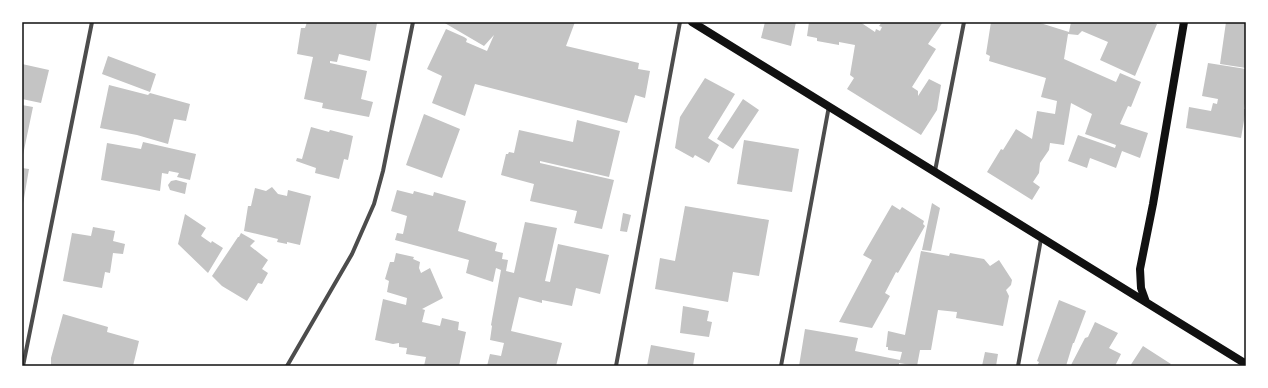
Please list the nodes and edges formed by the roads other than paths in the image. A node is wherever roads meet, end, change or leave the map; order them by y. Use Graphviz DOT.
graph roads {
  1 [pos="92,22"];
  2 [pos="413,22"];
  3 [pos="680,22"];
  4 [pos="692,22"];
  5 [pos="964,22"];
  6 [pos="1184,22"];
  7 [pos="829,106"];
  8 [pos="935,171"];
  9 [pos="1042,239"];
  10 [pos="1146,302"];
  11 [pos="1246,364"];
  12 [pos="23,366"];
  13 [pos="287,366"];
  14 [pos="616,366"];
  15 [pos="781,366"];
  16 [pos="1018,366"];
  1 -- 12 [label="street"];
  2 -- 13 [label="street"];
  3 -- 14 [label="street"];
  4 -- 7 [label="main road"];
  5 -- 8 [label="street"];
  6 -- 10 [label="main road"];
  7 -- 8 [label="main road"];
  7 -- 15 [label="street"];
  8 -- 9 [label="main road"];
  9 -- 10 [label="main road"];
  9 -- 16 [label="street"];
  10 -- 11 [label="main road"];
}
